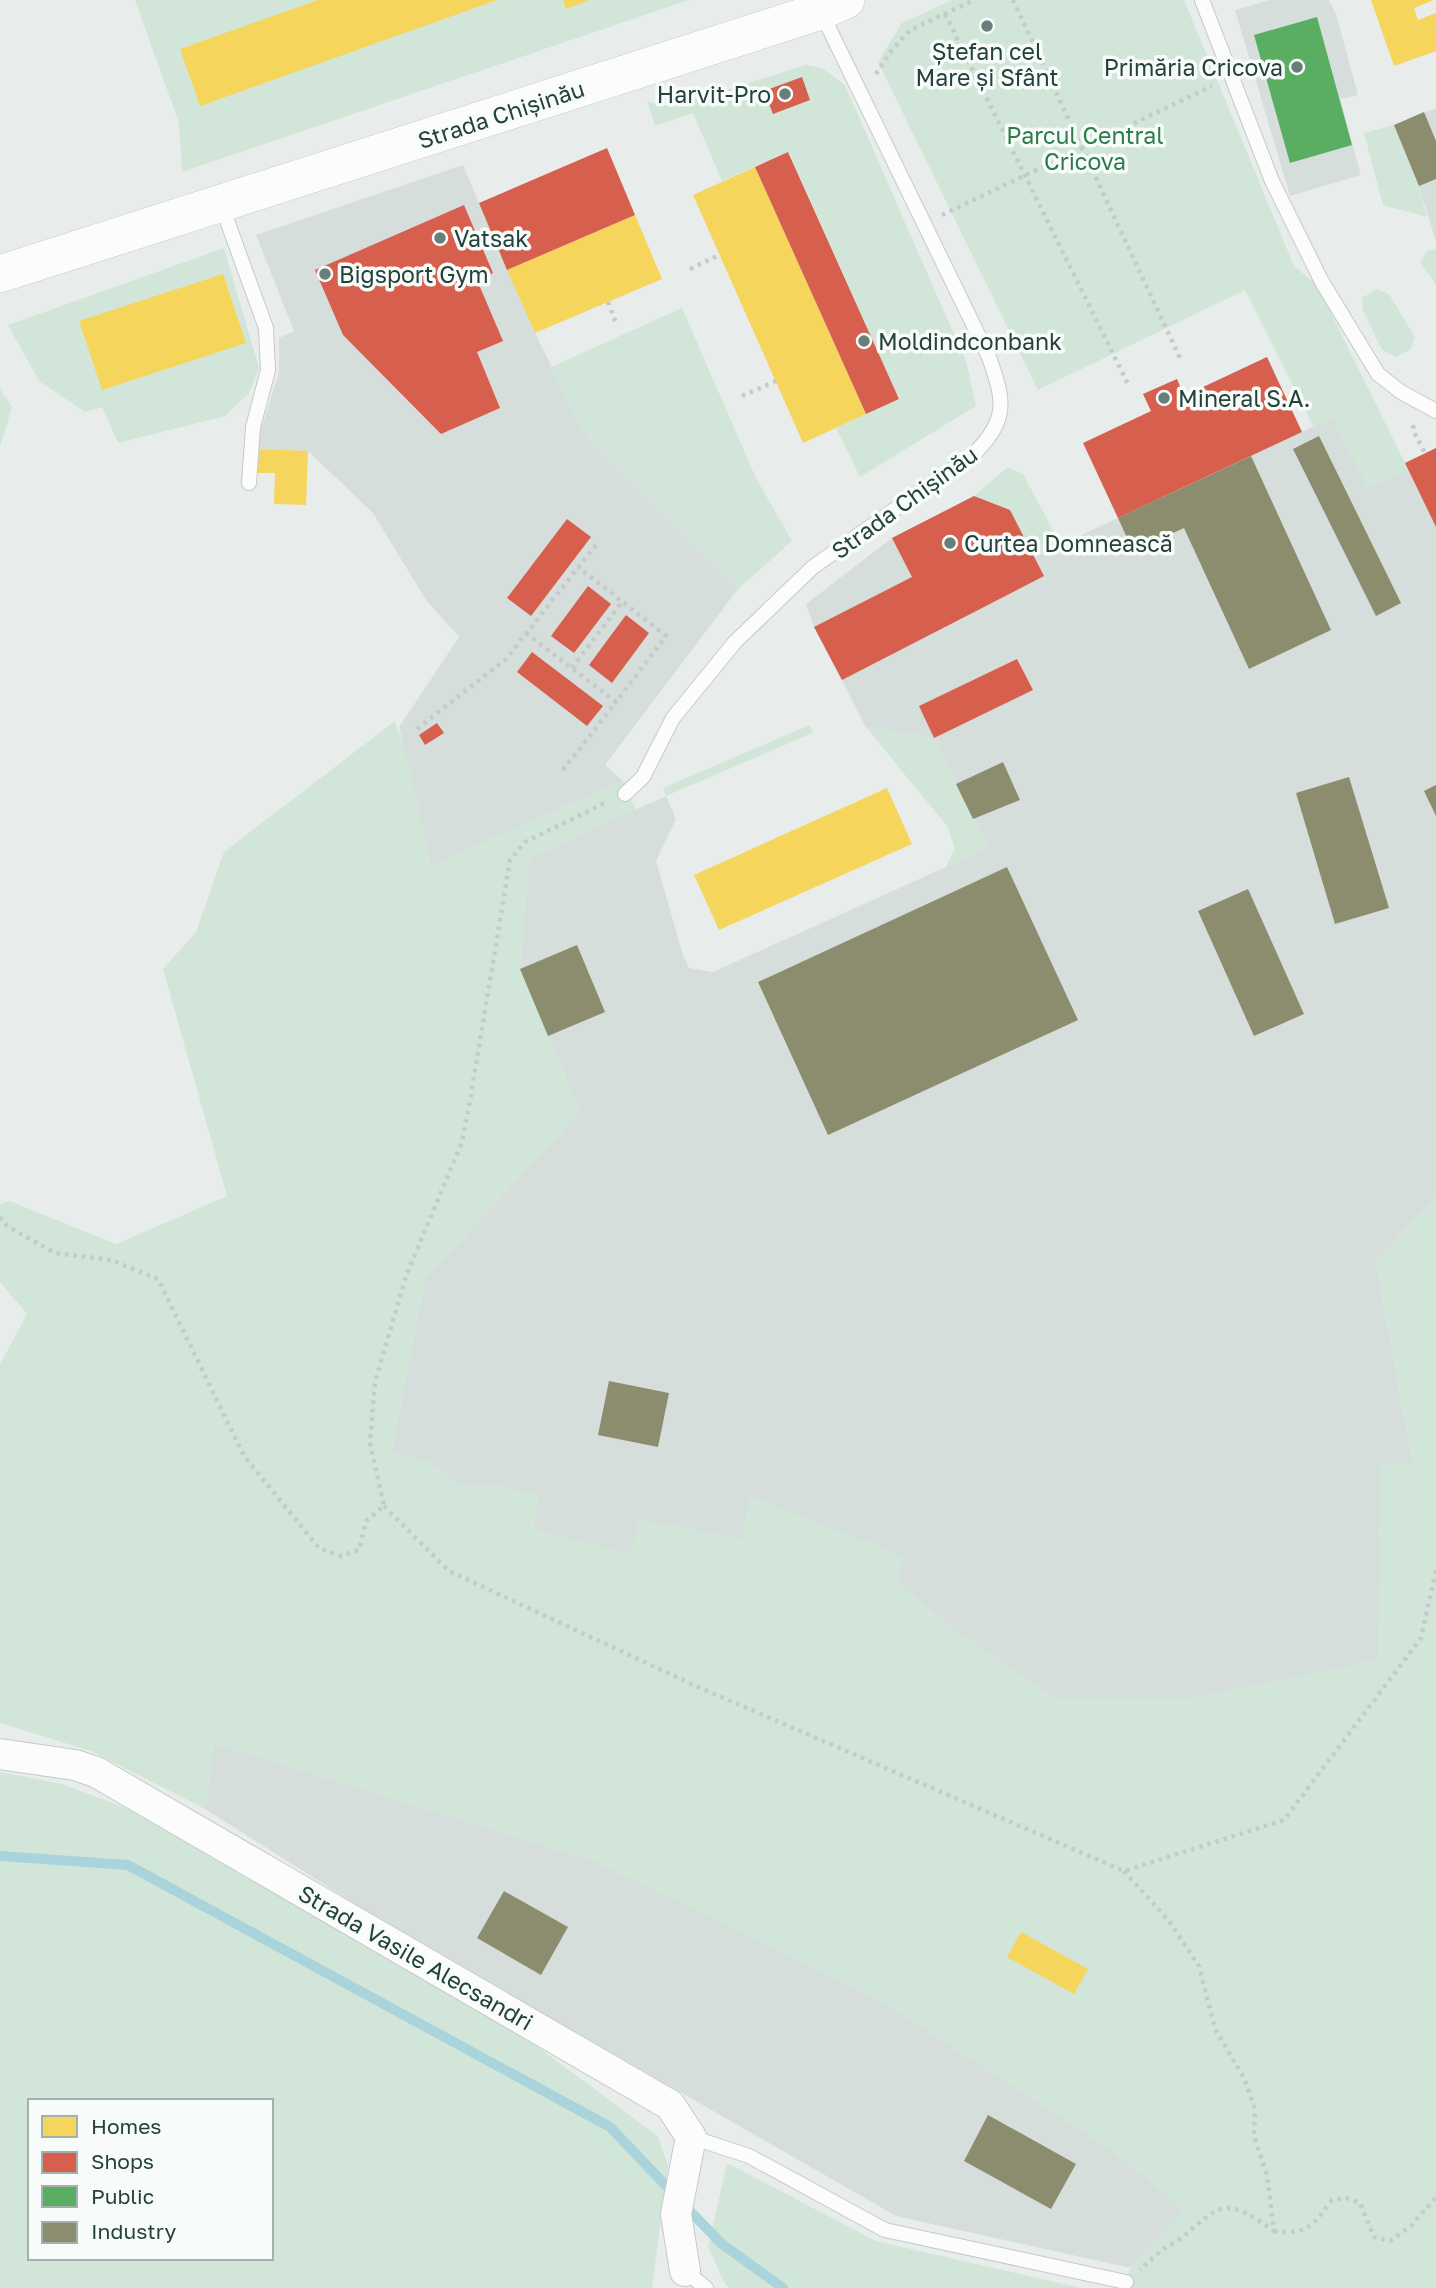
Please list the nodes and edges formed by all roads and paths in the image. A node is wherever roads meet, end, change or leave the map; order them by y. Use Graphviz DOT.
graph roads {
  1 [pos="975,0"];
  2 [pos="1013,0"];
  3 [pos="1202,0"];
  4 [pos="833,5"];
  5 [pos="945,14"];
  6 [pos="1232,77"];
  7 [pos="862,95"];
  8 [pos="1082,148"];
  9 [pos="1025,176"];
  10 [pos="221,203"];
  11 [pos="924,224"];
  12 [pos="719,255"];
  13 [pos="690,269"];
  14 [pos="0,274"];
  15 [pos="608,302"];
  16 [pos="616,323"];
  17 [pos="1180,358"];
  18 [pos="776,381"];
  19 [pos="1128,384"];
  20 [pos="742,396"];
  21 [pos="1436,411"];
  22 [pos="1414,432"];
  23 [pos="1425,453"];
  24 [pos="249,483"];
  25 [pos="596,545"];
  26 [pos="578,567"];
  27 [pos="622,602"];
  28 [pos="526,633"];
  29 [pos="572,668"];
  30 [pos="616,702"];
  31 [pos="417,729"];
  32 [pos="563,770"];
  33 [pos="625,794"];
  34 [pos="0,1217"];
  35 [pos="384,1506"];
  36 [pos="1436,1570"];
  37 [pos="0,1754"];
  38 [pos="1124,1871"];
  39 [pos="691,2137"];
  40 [pos="1436,2197"];
  41 [pos="1274,2231"];
  42 [pos="696,2279"];
  43 [pos="1126,2282"];
  1 -- 5 [label="path"];
  2 -- 8 [label="path"];
  3 -- 6 [label="lane"];
  4 -- 7 [label="lane, Strada Chișinău"];
  4 -- 10 [label="street, Strada Chișinău"];
  5 -- 7 [label="path"];
  5 -- 9 [label="path"];
  6 -- 8 [label="path"];
  6 -- 21 [label="lane"];
  7 -- 11 [label="lane, Strada Chișinău"];
  8 -- 9 [label="path"];
  8 -- 17 [label="path"];
  9 -- 11 [label="path"];
  9 -- 19 [label="path"];
  10 -- 14 [label="street, Strada Chișinău"];
  10 -- 24 [label="lane"];
  11 -- 33 [label="lane, Strada Chișinău"];
  12 -- 13 [label="path"];
  15 -- 16 [label="path"];
  18 -- 20 [label="path"];
  22 -- 23 [label="path"];
  25 -- 26 [label="path"];
  26 -- 27 [label="path"];
  26 -- 28 [label="path"];
  27 -- 29 [label="path"];
  27 -- 30 [label="path"];
  28 -- 29 [label="path"];
  28 -- 31 [label="path"];
  29 -- 30 [label="path"];
  30 -- 32 [label="path"];
  33 -- 35 [label="path"];
  34 -- 35 [label="path"];
  35 -- 38 [label="path"];
  36 -- 38 [label="path"];
  37 -- 39 [label="street, Strada Vasile Alecsandri"];
  38 -- 41 [label="path"];
  39 -- 42 [label="street"];
  39 -- 43 [label="lane"];
  40 -- 41 [label="path"];
  41 -- 43 [label="path"];
}
